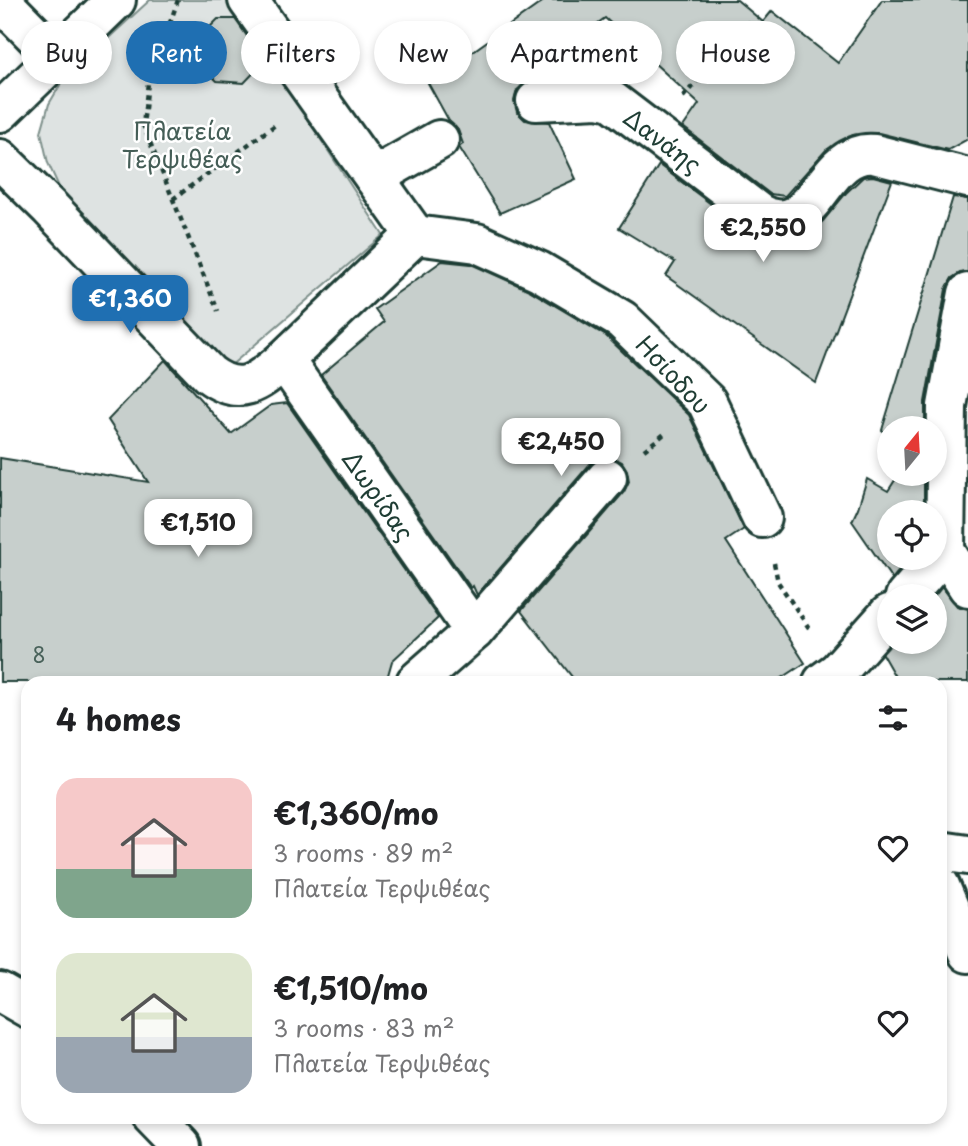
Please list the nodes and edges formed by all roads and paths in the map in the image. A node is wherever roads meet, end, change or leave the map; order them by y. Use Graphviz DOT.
graph roads {
  1 [pos="0,0"];
  2 [pos="116,0"];
  3 [pos="178,0"];
  4 [pos="248,0"];
  5 [pos="21,21"];
  6 [pos="95,21"];
  7 [pos="30,84"];
  8 [pos="695,84"];
  9 [pos="536,101"];
  10 [pos="0,112"];
  11 [pos="268,132"];
  12 [pos="654,132"];
  13 [pos="439,140"];
  14 [pos="0,159"];
  15 [pos="374,177"];
  16 [pos="968,178"];
  17 [pos="173,199"];
  18 [pos="415,235"];
  19 [pos="968,293"];
  20 [pos="284,360"];
  21 [pos="250,385"];
  22 [pos="707,402"];
  23 [pos="607,478"];
  24 [pos="946,500"];
  25 [pos="762,518"];
  26 [pos="947,554"];
  27 [pos="928,570"];
  28 [pos="916,584"];
  29 [pos="968,587"];
  30 [pos="877,628"];
  31 [pos="474,631"];
  32 [pos="423,676"];
  33 [pos="833,676"];
  34 [pos="837,676"];
  35 [pos="947,852"];
  36 [pos="968,855"];
  37 [pos="947,903"];
  38 [pos="968,953"];
  39 [pos="0,992"];
  40 [pos="21,1004"];
  41 [pos="160,1124"];
  42 [pos="181,1146"];
  1 -- 5 [label="street"];
  2 -- 6 [label="street"];
  3 -- 17 [label="path"];
  4 -- 15 [label="street"];
  7 -- 10 [label="street"];
  8 -- 12 [label="path"];
  9 -- 12 [label="street, Δανάης"];
  11 -- 17 [label="path"];
  12 -- 16 [label="street, Δανάης"];
  13 -- 15 [label="street"];
  14 -- 21 [label="street"];
  15 -- 18 [label="street"];
  17 -- 21 [label="path"];
  18 -- 20 [label="street"];
  18 -- 22 [label="street, Ησίοδου"];
  19 -- 24 [label="street"];
  20 -- 21 [label="street"];
  20 -- 31 [label="street, Δωρίδας"];
  22 -- 23 [label="path"];
  22 -- 25 [label="street, Ησίοδου"];
  23 -- 31 [label="street"];
  25 -- 33 [label="path"];
  26 -- 29 [label="street"];
  27 -- 28 [label="street"];
  30 -- 34 [label="street"];
  31 -- 32 [label="street"];
  35 -- 36 [label="street"];
  37 -- 38 [label="street"];
  39 -- 40 [label="street"];
  41 -- 42 [label="street"];
}
